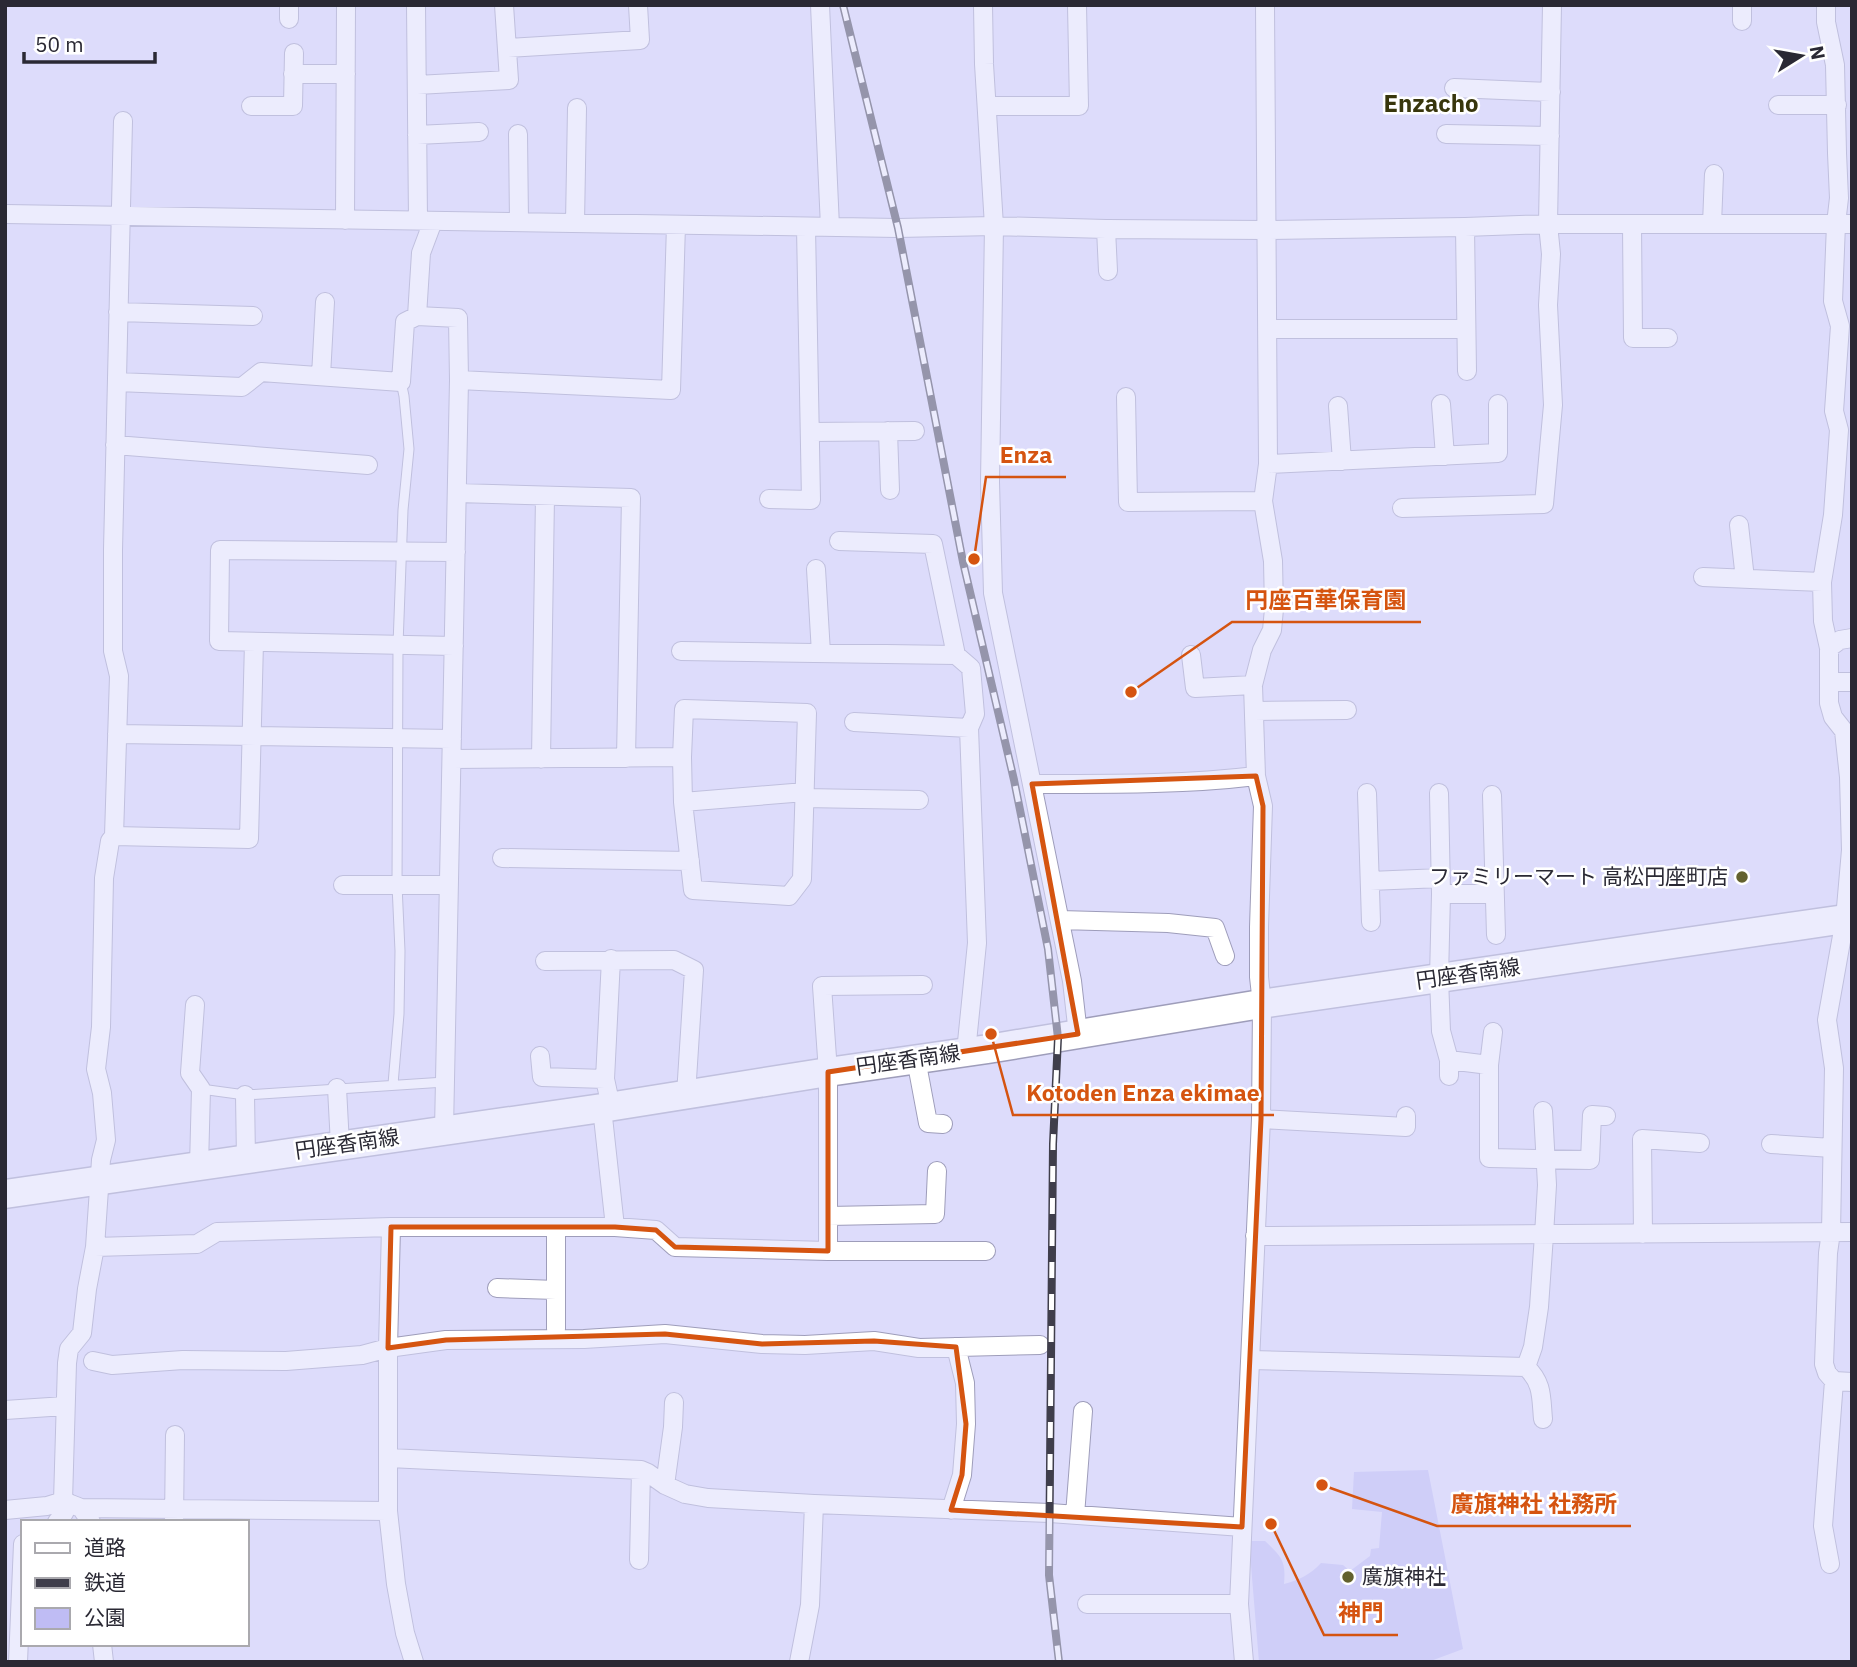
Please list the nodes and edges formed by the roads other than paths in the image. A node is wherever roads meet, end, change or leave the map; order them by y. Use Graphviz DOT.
graph roads {
  1 [pos="346,5"];
  2 [pos="416,5"];
  3 [pos="504,5"];
  4 [pos="638,5"];
  5 [pos="820,5"];
  6 [pos="983,5"];
  7 [pos="1077,5"];
  8 [pos="1265,5"];
  9 [pos="1552,5"];
  10 [pos="1826,5"];
  11 [pos="507,48"];
  12 [pos="294,54"];
  13 [pos="293,74"];
  14 [pos="346,74"];
  15 [pos="417,85"];
  16 [pos="1454,89"];
  17 [pos="1551,92"];
  18 [pos="1837,104"];
  19 [pos="1778,105"];
  20 [pos="251,106"];
  21 [pos="987,106"];
  22 [pos="577,108"];
  23 [pos="123,121"];
  24 [pos="478,132"];
  25 [pos="518,134"];
  26 [pos="1446,134"];
  27 [pos="417,135"];
  28 [pos="1550,136"];
  29 [pos="1714,174"];
  30 [pos="5,214"];
  31 [pos="120,216"];
  32 [pos="345,220"];
  33 [pos="425,221"];
  34 [pos="519,222"];
  35 [pos="575,223"];
  36 [pos="1548,224"];
  37 [pos="1632,224"];
  38 [pos="1712,224"];
  39 [pos="1844,224"];
  40 [pos="676,225"];
  41 [pos="994,226"];
  42 [pos="806,227"];
  43 [pos="830,227"];
  44 [pos="1465,227"];
  45 [pos="1106,229"];
  46 [pos="1266,230"];
  47 [pos="1108,271"];
  48 [pos="325,302"];
  49 [pos="118,312"];
  50 [pos="253,316"];
  51 [pos="417,316"];
  52 [pos="1267,329"];
  53 [pos="1466,329"];
  54 [pos="1668,338"];
  55 [pos="1467,371"];
  56 [pos="321,376"];
  57 [pos="459,380"];
  58 [pos="117,382"];
  59 [pos="401,382"];
  60 [pos="1126,397"];
  61 [pos="1441,404"];
  62 [pos="1498,404"];
  63 [pos="1338,406"];
  64 [pos="1845,430"];
  65 [pos="888,431"];
  66 [pos="915,431"];
  67 [pos="810,432"];
  68 [pos="115,445"];
  69 [pos="1445,456"];
  70 [pos="1342,461"];
  71 [pos="1268,464"];
  72 [pos="368,465"];
  73 [pos="890,490"];
  74 [pos="457,494"];
  75 [pos="545,496"];
  76 [pos="769,499"];
  77 [pos="1263,501"];
  78 [pos="1402,508"];
  79 [pos="1833,515"];
  80 [pos="1852,516"];
  81 [pos="1739,525"];
  82 [pos="839,541"];
  83 [pos="402,551"];
  84 [pos="456,552"];
  85 [pos="816,569"];
  86 [pos="1703,577"];
  87 [pos="1745,579"];
  88 [pos="1822,582"];
  89 [pos="1852,638"];
  90 [pos="254,642"];
  91 [pos="398,645"];
  92 [pos="454,646"];
  93 [pos="1829,648"];
  94 [pos="681,651"];
  95 [pos="821,653"];
  96 [pos="956,655"];
  97 [pos="1191,655"];
  98 [pos="1829,682"];
  99 [pos="1852,682"];
  100 [pos="1253,685"];
  101 [pos="1254,710"];
  102 [pos="1347,710"];
  103 [pos="854,722"];
  104 [pos="969,727"];
  105 [pos="117,734"];
  106 [pos="252,736"];
  107 [pos="399,738"];
  108 [pos="452,739"];
  109 [pos="682,757"];
  110 [pos="541,758"];
  111 [pos="626,758"];
  112 [pos="452,759"];
  113 [pos="1256,776"];
  114 [pos="1850,777"];
  115 [pos="1032,784"];
  116 [pos="1367,793"];
  117 [pos="1439,793"];
  118 [pos="804,795"];
  119 [pos="1493,795"];
  120 [pos="919,800"];
  121 [pos="683,802"];
  122 [pos="114,835"];
  123 [pos="502,858"];
  124 [pos="690,862"];
  125 [pos="1370,881"];
  126 [pos="343,885"];
  127 [pos="397,886"];
  128 [pos="449,886"];
  129 [pos="1441,886"];
  130 [pos="1494,894"];
  131 [pos="1848,919"];
  132 [pos="1060,920"];
  133 [pos="1371,922"];
  134 [pos="1496,935"];
  135 [pos="1224,956"];
  136 [pos="611,959"];
  137 [pos="545,961"];
  138 [pos="1439,978"];
  139 [pos="923,985"];
  140 [pos="1262,1004"];
  141 [pos="195,1005"];
  142 [pos="1493,1032"];
  143 [pos="1078,1034"];
  144 [pos="966,1052"];
  145 [pos="540,1056"];
  146 [pos="916,1059"];
  147 [pos="1489,1065"];
  148 [pos="828,1072"];
  149 [pos="605,1079"];
  150 [pos="445,1082"];
  151 [pos="393,1084"];
  152 [pos="337,1088"];
  153 [pos="201,1090"];
  154 [pos="245,1095"];
  155 [pos="686,1095"];
  156 [pos="606,1108"];
  157 [pos="1543,1111"];
  158 [pos="1406,1116"];
  159 [pos="1606,1116"];
  160 [pos="1261,1119"];
  161 [pos="943,1124"];
  162 [pos="444,1130"];
  163 [pos="1700,1143"];
  164 [pos="1771,1144"];
  165 [pos="340,1145"];
  166 [pos="1832,1148"];
  167 [pos="246,1159"];
  168 [pos="1545,1159"];
  169 [pos="199,1166"];
  170 [pos="937,1171"];
  171 [pos="99,1180"];
  172 [pos="5,1194"];
  173 [pos="828,1216"];
  174 [pos="391,1227"];
  175 [pos="615,1227"];
  176 [pos="556,1228"];
  177 [pos="1831,1232"];
  178 [pos="1852,1232"];
  179 [pos="1643,1234"];
  180 [pos="1544,1235"];
  181 [pos="1255,1236"];
  182 [pos="95,1247"];
  183 [pos="828,1251"];
  184 [pos="986,1251"];
  185 [pos="497,1288"];
  186 [pos="556,1290"];
  187 [pos="556,1329"];
  188 [pos="1040,1345"];
  189 [pos="388,1348"];
  190 [pos="956,1348"];
  191 [pos="1250,1360"];
  192 [pos="93,1361"];
  193 [pos="1526,1367"];
  194 [pos="1843,1382"];
  195 [pos="674,1402"];
  196 [pos="65,1406"];
  197 [pos="5,1410"];
  198 [pos="1083,1411"];
  199 [pos="1544,1419"];
  200 [pos="175,1435"];
  201 [pos="389,1458"];
  202 [pos="641,1470"];
  203 [pos="665,1485"];
  204 [pos="814,1504"];
  205 [pos="76,1508"];
  206 [pos="5,1510"];
  207 [pos="951,1510"];
  208 [pos="388,1511"];
  209 [pos="1074,1515"];
  210 [pos="174,1516"];
  211 [pos="59,1520"];
  212 [pos="1242,1527"];
  213 [pos="639,1560"];
  214 [pos="13,1563"];
  215 [pos="1830,1564"];
  216 [pos="1087,1604"];
  217 [pos="1239,1604"];
  218 [pos="18,1662"];
  219 [pos="414,1662"];
  220 [pos="799,1662"];
  221 [pos="1244,1662"];
  1 -- 14 [label="street"];
  2 -- 15 [label="street"];
  3 -- 11 [label="street"];
  4 -- 11 [label="street"];
  5 -- 43 [label="street"];
  6 -- 21 [label="street"];
  7 -- 21 [label="street"];
  8 -- 46 [label="street"];
  9 -- 17 [label="street"];
  10 -- 18 [label="street"];
  11 -- 15 [label="street"];
  12 -- 13 [label="street"];
  13 -- 14 [label="street"];
  13 -- 20 [label="street"];
  14 -- 32 [label="street"];
  15 -- 27 [label="street"];
  16 -- 17 [label="street"];
  17 -- 28 [label="street"];
  18 -- 19 [label="street"];
  18 -- 39 [label="street"];
  21 -- 41 [label="street"];
  22 -- 35 [label="street"];
  23 -- 31 [label="street"];
  24 -- 27 [label="street"];
  25 -- 34 [label="street"];
  26 -- 28 [label="street"];
  27 -- 33 [label="street"];
  28 -- 36 [label="street"];
  29 -- 38 [label="street"];
  30 -- 31 [label="street"];
  31 -- 32 [label="street"];
  31 -- 49 [label="street"];
  32 -- 33 [label="street"];
  33 -- 34 [label="street"];
  33 -- 51 [label="street"];
  34 -- 35 [label="street"];
  35 -- 40 [label="street"];
  36 -- 37 [label="street"];
  36 -- 44 [label="street"];
  36 -- 78 [label="street"];
  37 -- 38 [label="street"];
  37 -- 54 [label="street"];
  38 -- 39 [label="street"];
  39 -- 64 [label="street"];
  40 -- 42 [label="street"];
  40 -- 57 [label="street"];
  41 -- 43 [label="street"];
  41 -- 45 [label="street"];
  41 -- 115 [label="street"];
  42 -- 43 [label="street"];
  42 -- 67 [label="street"];
  44 -- 46 [label="street"];
  44 -- 53 [label="street"];
  45 -- 46 [label="street"];
  45 -- 47 [label="street"];
  46 -- 52 [label="street"];
  48 -- 56 [label="street"];
  49 -- 50 [label="street"];
  49 -- 58 [label="street"];
  51 -- 57 [label="street"];
  51 -- 59 [label="street"];
  52 -- 53 [label="street"];
  52 -- 71 [label="street"];
  53 -- 55 [label="street"];
  56 -- 58 [label="street"];
  56 -- 59 [label="street"];
  57 -- 74 [label="street"];
  58 -- 68 [label="street"];
  59 -- 83 [label="lane"];
  60 -- 77 [label="street"];
  61 -- 69 [label="street"];
  62 -- 69 [label="street"];
  63 -- 70 [label="street"];
  64 -- 79 [label="street"];
  65 -- 66 [label="street"];
  65 -- 67 [label="street"];
  65 -- 73 [label="street"];
  67 -- 76 [label="street"];
  68 -- 72 [label="street"];
  68 -- 105 [label="street"];
  69 -- 70 [label="street"];
  70 -- 71 [label="street"];
  71 -- 77 [label="street"];
  74 -- 75 [label="street"];
  74 -- 84 [label="street"];
  75 -- 110 [label="street"];
  75 -- 111 [label="street"];
  77 -- 100 [label="street"];
  79 -- 80 [label="street"];
  79 -- 88 [label="street"];
  81 -- 87 [label="street"];
  82 -- 96 [label="street"];
  83 -- 84 [label="street"];
  83 -- 90 [label="street"];
  83 -- 91 [label="lane"];
  84 -- 92 [label="street"];
  85 -- 95 [label="street"];
  86 -- 87 [label="street"];
  87 -- 88 [label="street"];
  88 -- 93 [label="street"];
  89 -- 93 [label="street"];
  90 -- 91 [label="street"];
  90 -- 106 [label="street"];
  91 -- 92 [label="street"];
  91 -- 107 [label="lane"];
  92 -- 108 [label="street"];
  93 -- 98 [label="street"];
  94 -- 95 [label="street"];
  95 -- 96 [label="street"];
  96 -- 104 [label="street"];
  97 -- 100 [label="street"];
  98 -- 99 [label="street"];
  98 -- 114 [label="street"];
  100 -- 101 [label="street"];
  101 -- 102 [label="street"];
  101 -- 113 [label="street"];
  103 -- 104 [label="street"];
  104 -- 144 [label="street"];
  105 -- 106 [label="street"];
  105 -- 122 [label="street"];
  106 -- 107 [label="street"];
  106 -- 122 [label="street"];
  107 -- 108 [label="street"];
  107 -- 127 [label="lane"];
  108 -- 112 [label="street"];
  109 -- 111 [label="street"];
  109 -- 118 [label="street"];
  109 -- 121 [label="street"];
  110 -- 111 [label="street"];
  110 -- 112 [label="street"];
  112 -- 128 [label="street"];
  113 -- 115 [label="street"];
  113 -- 140 [label="street"];
  114 -- 131 [label="street"];
  115 -- 132 [label="street"];
  116 -- 125 [label="street"];
  117 -- 129 [label="street"];
  118 -- 120 [label="street"];
  118 -- 121 [label="street"];
  118 -- 124 [label="street"];
  119 -- 130 [label="street"];
  121 -- 124 [label="street"];
  122 -- 171 [label="street"];
  123 -- 124 [label="street"];
  125 -- 129 [label="street"];
  125 -- 133 [label="street"];
  126 -- 127 [label="street"];
  127 -- 128 [label="street"];
  127 -- 151 [label="lane"];
  128 -- 150 [label="street"];
  129 -- 130 [label="street"];
  129 -- 138 [label="street"];
  130 -- 134 [label="street"];
  131 -- 138 [label="main road, 円座香南線"];
  131 -- 166 [label="street"];
  132 -- 135 [label="street"];
  132 -- 143 [label="street"];
  136 -- 137 [label="street"];
  136 -- 149 [label="street"];
  136 -- 155 [label="street"];
  138 -- 140 [label="main road, 円座香南線"];
  138 -- 147 [label="street"];
  139 -- 148 [label="street"];
  140 -- 143 [label="main road, 円座香南線"];
  140 -- 160 [label="street"];
  141 -- 153 [label="street"];
  142 -- 147 [label="street"];
  143 -- 144 [label="main road, 円座香南線"];
  144 -- 146 [label="main road, 円座香南線"];
  145 -- 149 [label="street"];
  146 -- 148 [label="main road, 円座香南線"];
  146 -- 161 [label="street"];
  147 -- 168 [label="street"];
  148 -- 155 [label="main road, 円座香南線"];
  148 -- 173 [label="street"];
  149 -- 156 [label="street"];
  150 -- 151 [label="lane"];
  150 -- 162 [label="street"];
  151 -- 152 [label="lane"];
  152 -- 154 [label="lane"];
  152 -- 165 [label="street"];
  153 -- 154 [label="lane"];
  153 -- 169 [label="street"];
  154 -- 167 [label="street"];
  155 -- 156 [label="main road, 円座香南線"];
  156 -- 162 [label="main road, 円座香南線"];
  156 -- 175 [label="street"];
  157 -- 168 [label="street"];
  158 -- 160 [label="street"];
  159 -- 168 [label="street"];
  160 -- 181 [label="street"];
  162 -- 165 [label="main road, 円座香南線"];
  163 -- 179 [label="street"];
  164 -- 166 [label="street"];
  165 -- 167 [label="main road, 円座香南線"];
  166 -- 177 [label="street"];
  167 -- 169 [label="main road, 円座香南線"];
  168 -- 180 [label="street"];
  169 -- 171 [label="main road, 円座香南線"];
  170 -- 173 [label="street"];
  171 -- 172 [label="main road, 円座香南線"];
  171 -- 182 [label="street"];
  173 -- 183 [label="street"];
  174 -- 176 [label="street"];
  174 -- 182 [label="street"];
  174 -- 189 [label="street"];
  175 -- 176 [label="street"];
  175 -- 183 [label="street"];
  176 -- 186 [label="street"];
  177 -- 178 [label="street"];
  177 -- 179 [label="street"];
  177 -- 194 [label="street"];
  179 -- 180 [label="street"];
  180 -- 181 [label="street"];
  180 -- 193 [label="street"];
  181 -- 191 [label="street"];
  182 -- 196 [label="street"];
  183 -- 184 [label="street"];
  185 -- 186 [label="street"];
  186 -- 187 [label="street"];
  188 -- 190 [label="street"];
  189 -- 190 [label="street"];
  189 -- 192 [label="street"];
  189 -- 201 [label="street"];
  190 -- 207 [label="street"];
  191 -- 193 [label="street"];
  191 -- 212 [label="street"];
  193 -- 199 [label="street"];
  194 -- 215 [label="street"];
  195 -- 203 [label="street"];
  196 -- 197 [label="street"];
  196 -- 205 [label="street"];
  198 -- 209 [label="street"];
  200 -- 210 [label="street"];
  201 -- 202 [label="street"];
  201 -- 208 [label="street"];
  202 -- 203 [label="street"];
  202 -- 213 [label="street"];
  203 -- 204 [label="street"];
  204 -- 207 [label="street"];
  204 -- 220 [label="street"];
  205 -- 206 [label="street"];
  205 -- 210 [label="street"];
  205 -- 211 [label="street"];
  207 -- 209 [label="street"];
  208 -- 210 [label="street"];
  208 -- 219 [label="street"];
  209 -- 212 [label="street"];
  212 -- 217 [label="street"];
  214 -- 218 [label="street"];
  216 -- 217 [label="street"];
  217 -- 221 [label="street"];
}
